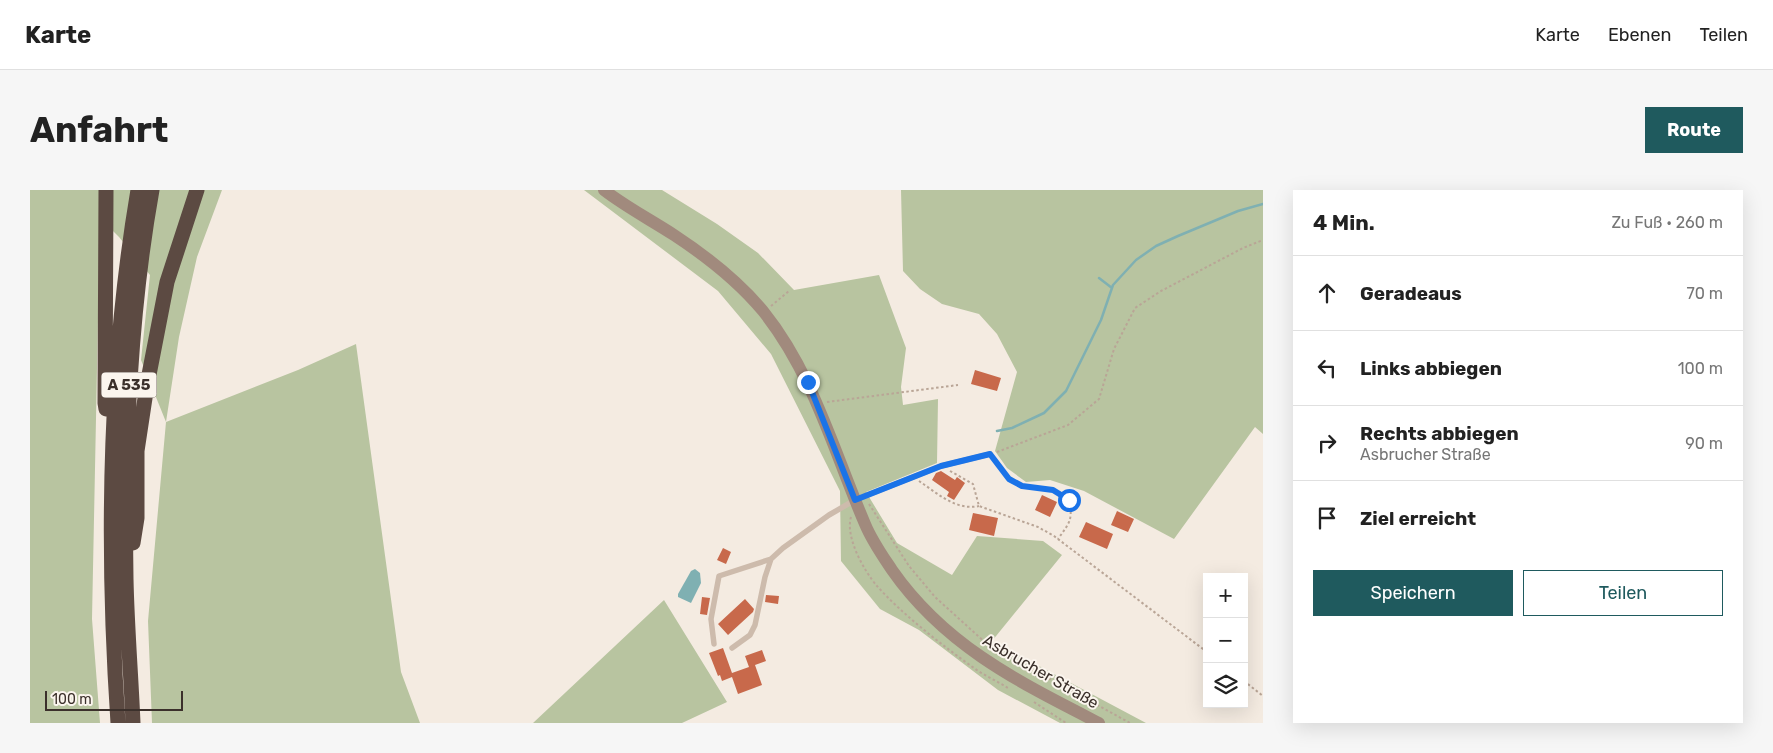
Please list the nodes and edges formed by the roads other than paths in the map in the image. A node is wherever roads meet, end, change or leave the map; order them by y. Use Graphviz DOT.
graph roads {
  1 [pos="106,190"];
  2 [pos="138,190"];
  3 [pos="152,190"];
  4 [pos="197,190"];
  5 [pos="604,190"];
  6 [pos="112,437"];
  7 [pos="990,454"];
  8 [pos="860,498"];
  9 [pos="771,559"];
  10 [pos="126,581"];
  11 [pos="714,644"];
  12 [pos="732,648"];
  13 [pos="118,723"];
  14 [pos="133,723"];
  15 [pos="1099,723"];
  1 -- 6 [label="highway"];
  2 -- 6 [label="highway, A 535"];
  3 -- 10 [label="highway, A 535"];
  4 -- 10 [label="highway"];
  5 -- 8 [label="main road, Asbrucher Straße"];
  6 -- 13 [label="highway, A 535"];
  7 -- 8 [label="lane"];
  8 -- 9 [label="lane"];
  8 -- 15 [label="main road, Asbrucher Straße"];
  9 -- 11 [label="lane"];
  9 -- 12 [label="lane"];
  10 -- 14 [label="highway, A 535"];
}
